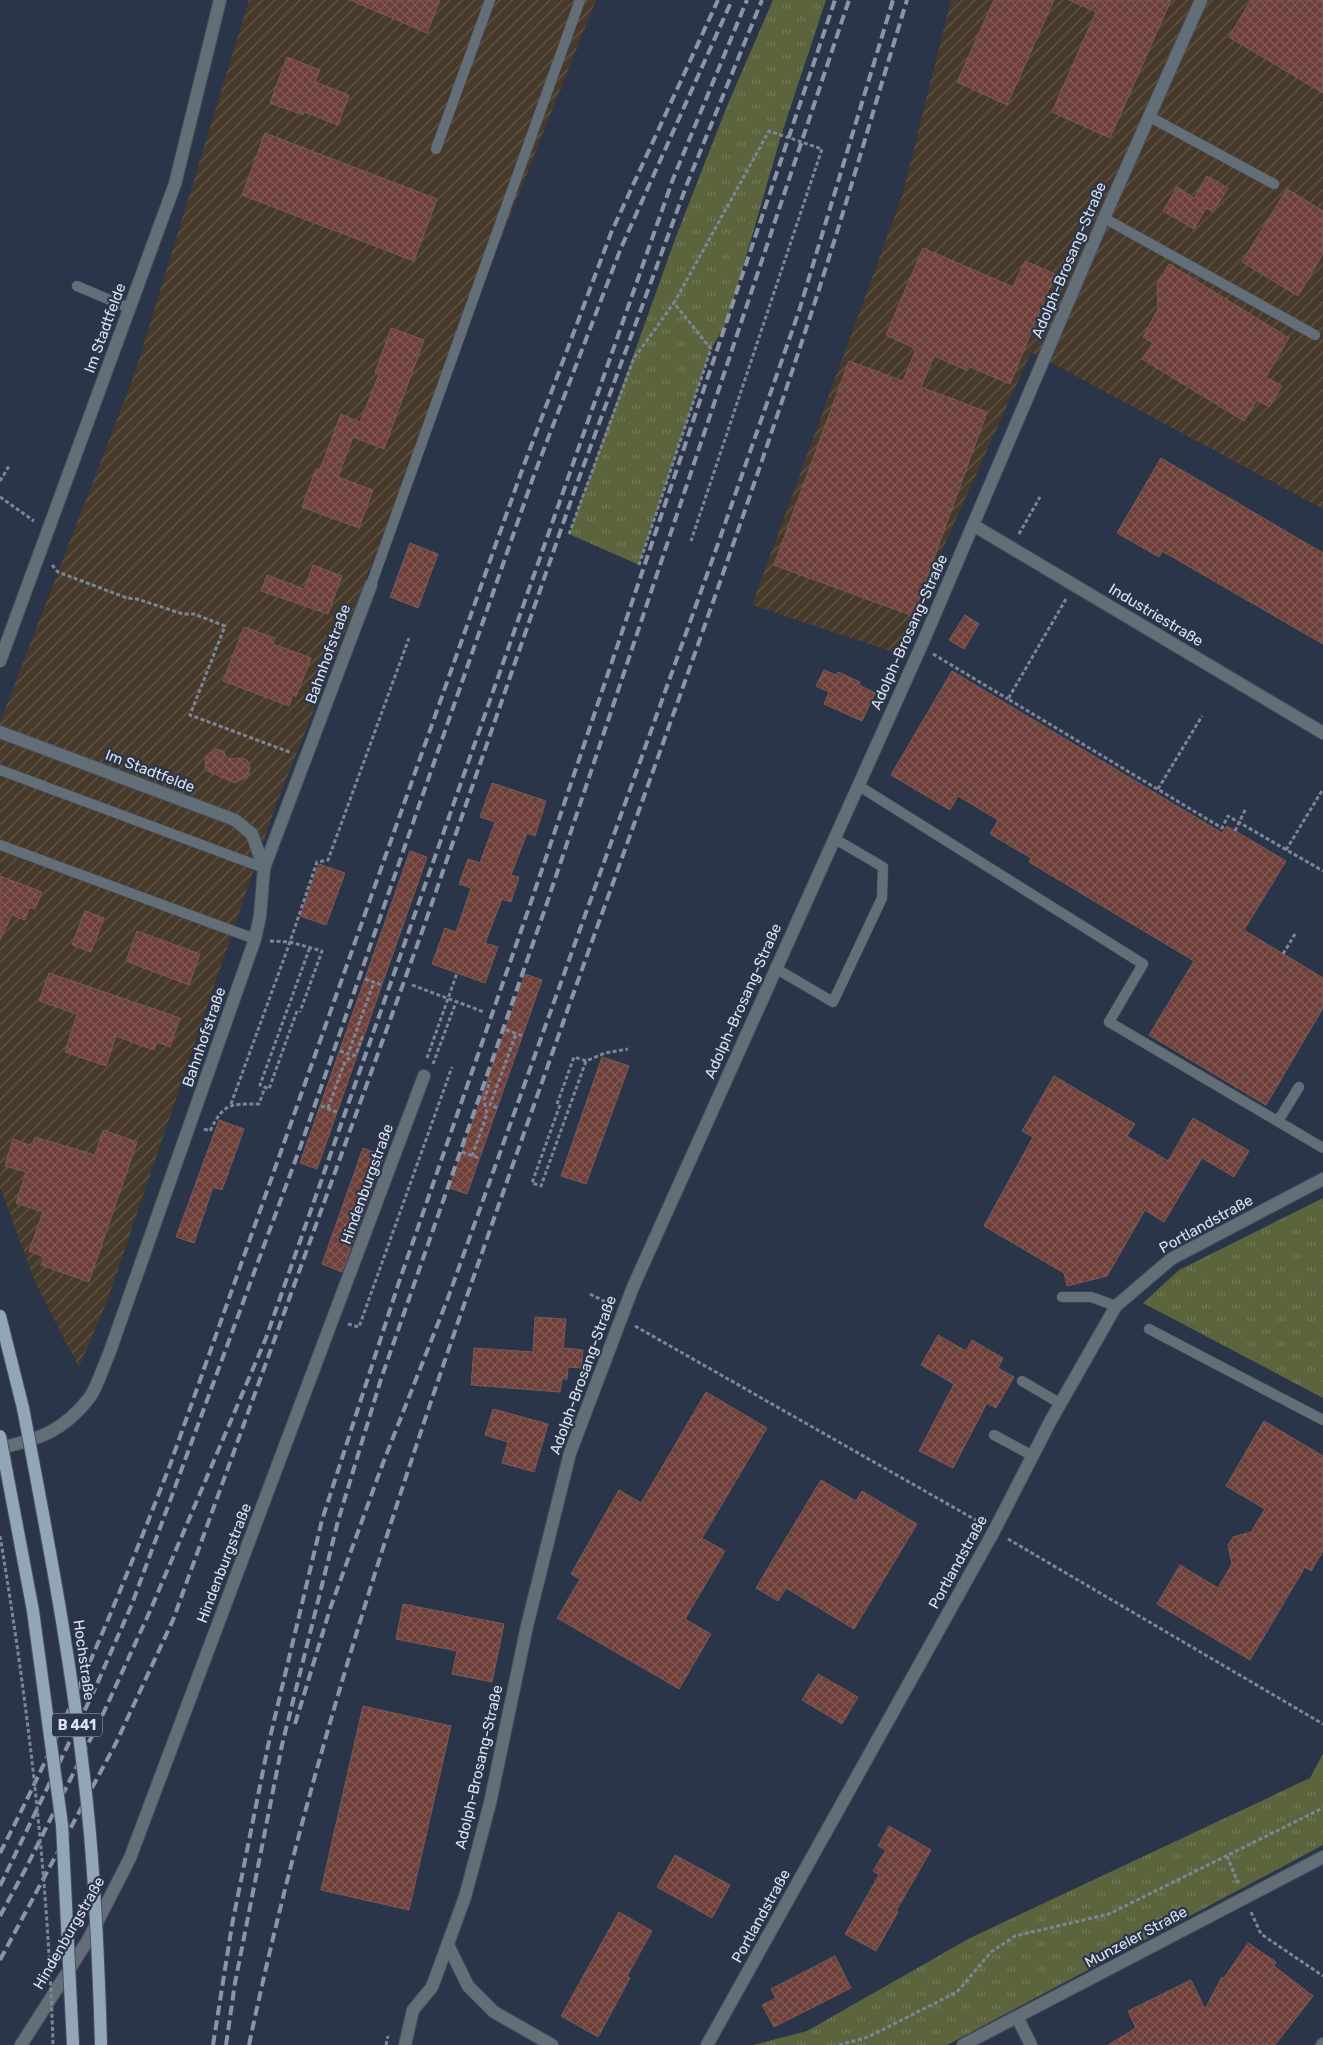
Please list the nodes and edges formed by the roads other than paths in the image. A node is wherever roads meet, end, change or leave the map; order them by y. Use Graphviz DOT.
graph roads {
  1 [pos="220,0"];
  2 [pos="490,0"];
  3 [pos="580,0"];
  4 [pos="1201,0"];
  5 [pos="1150,117"];
  6 [pos="436,149"];
  7 [pos="1274,184"];
  8 [pos="1104,218"];
  9 [pos="77,286"];
  10 [pos="130,308"];
  11 [pos="1315,335"];
  12 [pos="974,525"];
  13 [pos="370,585"];
  14 [pos="0,661"];
  15 [pos="0,732"];
  16 [pos="1323,733"];
  17 [pos="0,770"];
  18 [pos="859,786"];
  19 [pos="834,839"];
  20 [pos="0,845"];
  21 [pos="264,868"];
  22 [pos="255,940"];
  23 [pos="775,968"];
  24 [pos="424,1076"];
  25 [pos="1299,1087"];
  26 [pos="1278,1121"];
  27 [pos="1323,1148"];
  28 [pos="1323,1179"];
  29 [pos="1062,1297"];
  30 [pos="1116,1306"];
  31 [pos="0,1316"];
  32 [pos="1150,1329"];
  33 [pos="1022,1381"];
  34 [pos="1061,1404"];
  35 [pos="1323,1420"];
  36 [pos="0,1436"];
  37 [pos="994,1436"];
  38 [pos="0,1448"];
  39 [pos="1033,1456"];
  40 [pos="1323,1857"];
  41 [pos="449,1947"];
  42 [pos="1017,2017"];
  43 [pos="21,2045"];
  44 [pos="72,2045"];
  45 [pos="102,2045"];
  46 [pos="405,2045"];
  47 [pos="552,2045"];
  48 [pos="707,2045"];
  49 [pos="964,2045"];
  50 [pos="1031,2045"];
  1 -- 10 [label="street, Im Stadtfelde"];
  2 -- 6 [label="lane"];
  3 -- 13 [label="lane"];
  4 -- 5 [label="street, Adolph-Brosang-Straße"];
  5 -- 7 [label="lane"];
  5 -- 8 [label="street, Adolph-Brosang-Straße"];
  8 -- 11 [label="lane"];
  8 -- 12 [label="street, Adolph-Brosang-Straße"];
  9 -- 10 [label="lane"];
  10 -- 14 [label="street, Im Stadtfelde"];
  12 -- 16 [label="street, Industriestraße"];
  12 -- 18 [label="street, Adolph-Brosang-Straße"];
  13 -- 21 [label="street, Bahnhofstraße"];
  15 -- 21 [label="street, Im Stadtfelde"];
  17 -- 21 [label="lane"];
  18 -- 19 [label="street, Adolph-Brosang-Straße"];
  18 -- 26 [label="lane"];
  19 -- 23 [label="street, Adolph-Brosang-Straße"];
  19 -- 23 [label="lane"];
  20 -- 22 [label="lane"];
  21 -- 22 [label="street, Bahnhofstraße"];
  22 -- 38 [label="street, Bahnhofstraße"];
  23 -- 41 [label="street, Adolph-Brosang-Straße"];
  24 -- 43 [label="street, Hindenburgstraße"];
  25 -- 26 [label="lane"];
  26 -- 27 [label="lane"];
  28 -- 30 [label="street, Portlandstraße"];
  29 -- 30 [label="lane"];
  30 -- 34 [label="street, Portlandstraße"];
  31 -- 45 [label="main road, Hochstraße / B 441, bridge"];
  32 -- 35 [label="lane"];
  33 -- 34 [label="lane"];
  34 -- 39 [label="street, Portlandstraße"];
  36 -- 44 [label="main road, B 441, bridge"];
  37 -- 39 [label="lane"];
  39 -- 48 [label="street, Portlandstraße"];
  40 -- 42 [label="street, Munzeler Straße"];
  41 -- 46 [label="street, Adolph-Brosang-Straße"];
  41 -- 47 [label="street"];
  42 -- 49 [label="street, Munzeler Straße"];
  42 -- 50 [label="street"];
}
